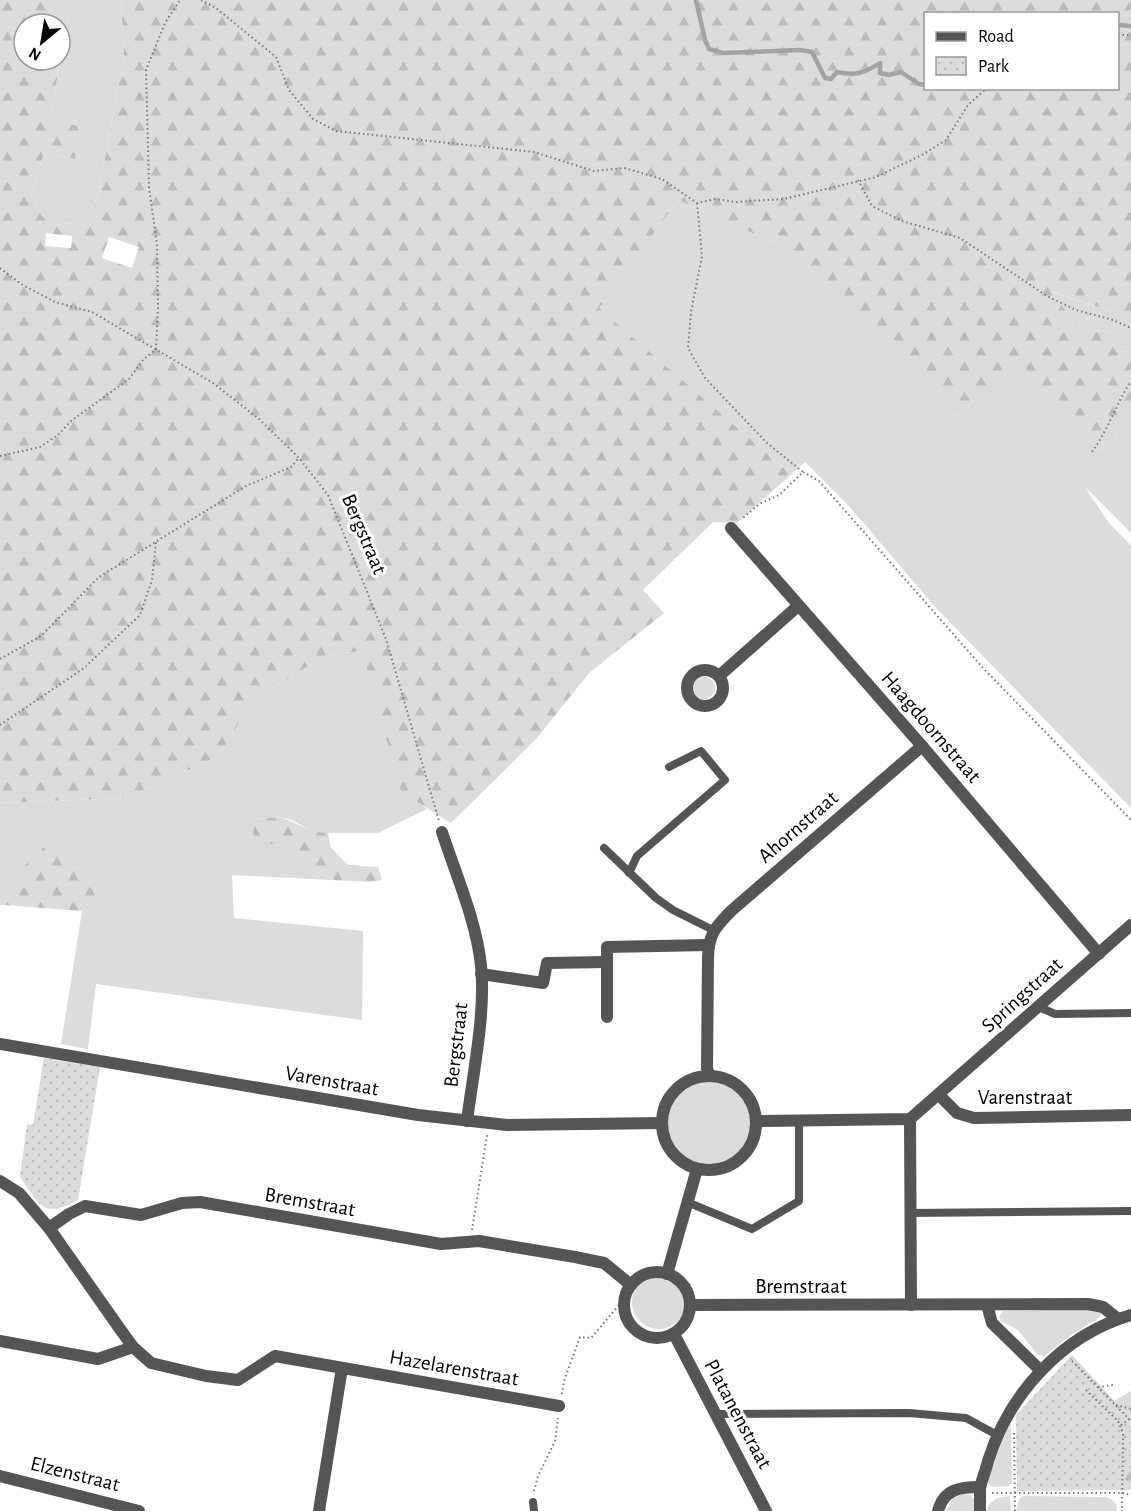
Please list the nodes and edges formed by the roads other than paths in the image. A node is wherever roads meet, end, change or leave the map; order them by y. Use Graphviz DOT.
graph roads {
  1 [pos="731,528"];
  2 [pos="798,606"];
  3 [pos="719,676"];
  4 [pos="922,746"];
  5 [pos="669,767"];
  6 [pos="442,832"];
  7 [pos="604,848"];
  8 [pos="629,873"];
  9 [pos="1131,925"];
  10 [pos="713,930"];
  11 [pos="708,945"];
  12 [pos="1099,954"];
  13 [pos="607,962"];
  14 [pos="481,974"];
  15 [pos="1039,1007"];
  16 [pos="1131,1013"];
  17 [pos="608,1017"];
  18 [pos="0,1044"];
  19 [pos="709,1075"];
  20 [pos="939,1095"];
  21 [pos="1131,1115"];
  22 [pos="910,1119"];
  23 [pos="799,1120"];
  24 [pos="467,1121"];
  25 [pos="756,1121"];
  26 [pos="661,1123"];
  27 [pos="697,1169"];
  28 [pos="0,1181"];
  29 [pos="687,1202"];
  30 [pos="1131,1211"];
  31 [pos="911,1214"];
  32 [pos="49,1228"];
  33 [pos="667,1274"];
  34 [pos="631,1285"];
  35 [pos="691,1305"];
  36 [pos="911,1305"];
  37 [pos="987,1305"];
  38 [pos="1131,1315"];
  39 [pos="1118,1319"];
  40 [pos="674,1334"];
  41 [pos="0,1341"];
  42 [pos="133,1347"];
  43 [pos="342,1368"];
  44 [pos="1041,1371"];
  45 [pos="560,1406"];
  46 [pos="716,1414"];
  47 [pos="997,1435"];
  48 [pos="0,1476"];
  49 [pos="980,1490"];
  50 [pos="139,1511"];
  51 [pos="319,1511"];
  52 [pos="766,1511"];
  53 [pos="938,1511"];
  54 [pos="980,1511"];
  1 -- 2 [label="street, Haagdoornstraat"];
  2 -- 3 [label="street"];
  2 -- 4 [label="street, Haagdoornstraat"];
  4 -- 10 [label="street, Ahornstraat"];
  4 -- 12 [label="street, Haagdoornstraat"];
  5 -- 8 [label="lane"];
  6 -- 14 [label="street, Bergstraat"];
  7 -- 8 [label="lane"];
  8 -- 10 [label="lane"];
  9 -- 12 [label="street, Springstraat"];
  10 -- 11 [label="street, Ahornstraat"];
  11 -- 13 [label="street"];
  11 -- 19 [label="street, Ahornstraat"];
  12 -- 15 [label="street, Springstraat"];
  13 -- 14 [label="street, Bergstraat"];
  13 -- 17 [label="street"];
  14 -- 24 [label="street, Bergstraat"];
  15 -- 16 [label="lane"];
  15 -- 20 [label="street, Springstraat"];
  18 -- 24 [label="street, Varenstraat"];
  19 -- 25 [label="street"];
  19 -- 26 [label="street"];
  20 -- 21 [label="street, Varenstraat"];
  20 -- 22 [label="street"];
  22 -- 23 [label="street"];
  22 -- 31 [label="street"];
  23 -- 25 [label="street"];
  23 -- 29 [label="lane"];
  24 -- 26 [label="street, Varenstraat"];
  25 -- 27 [label="street"];
  26 -- 27 [label="street"];
  27 -- 29 [label="street"];
  28 -- 32 [label="street"];
  29 -- 33 [label="street"];
  30 -- 31 [label="lane"];
  31 -- 36 [label="street"];
  32 -- 34 [label="street, Bremstraat"];
  32 -- 42 [label="street, Hazelarenstraat"];
  33 -- 34 [label="street"];
  33 -- 35 [label="street"];
  34 -- 40 [label="street"];
  35 -- 36 [label="street, Bremstraat"];
  35 -- 40 [label="street"];
  36 -- 37 [label="street, Bremstraat"];
  37 -- 39 [label="street, Bremstraat"];
  37 -- 44 [label="street"];
  38 -- 39 [label="street"];
  39 -- 44 [label="street"];
  40 -- 46 [label="street, Platanenstraat"];
  41 -- 42 [label="street"];
  42 -- 43 [label="street, Hazelarenstraat"];
  43 -- 45 [label="street, Hazelarenstraat"];
  43 -- 51 [label="street"];
  44 -- 47 [label="street"];
  46 -- 47 [label="lane"];
  46 -- 52 [label="street, Platanenstraat"];
  47 -- 49 [label="street"];
  48 -- 50 [label="street, Elzenstraat"];
  49 -- 53 [label="street"];
  49 -- 54 [label="street"];
}
